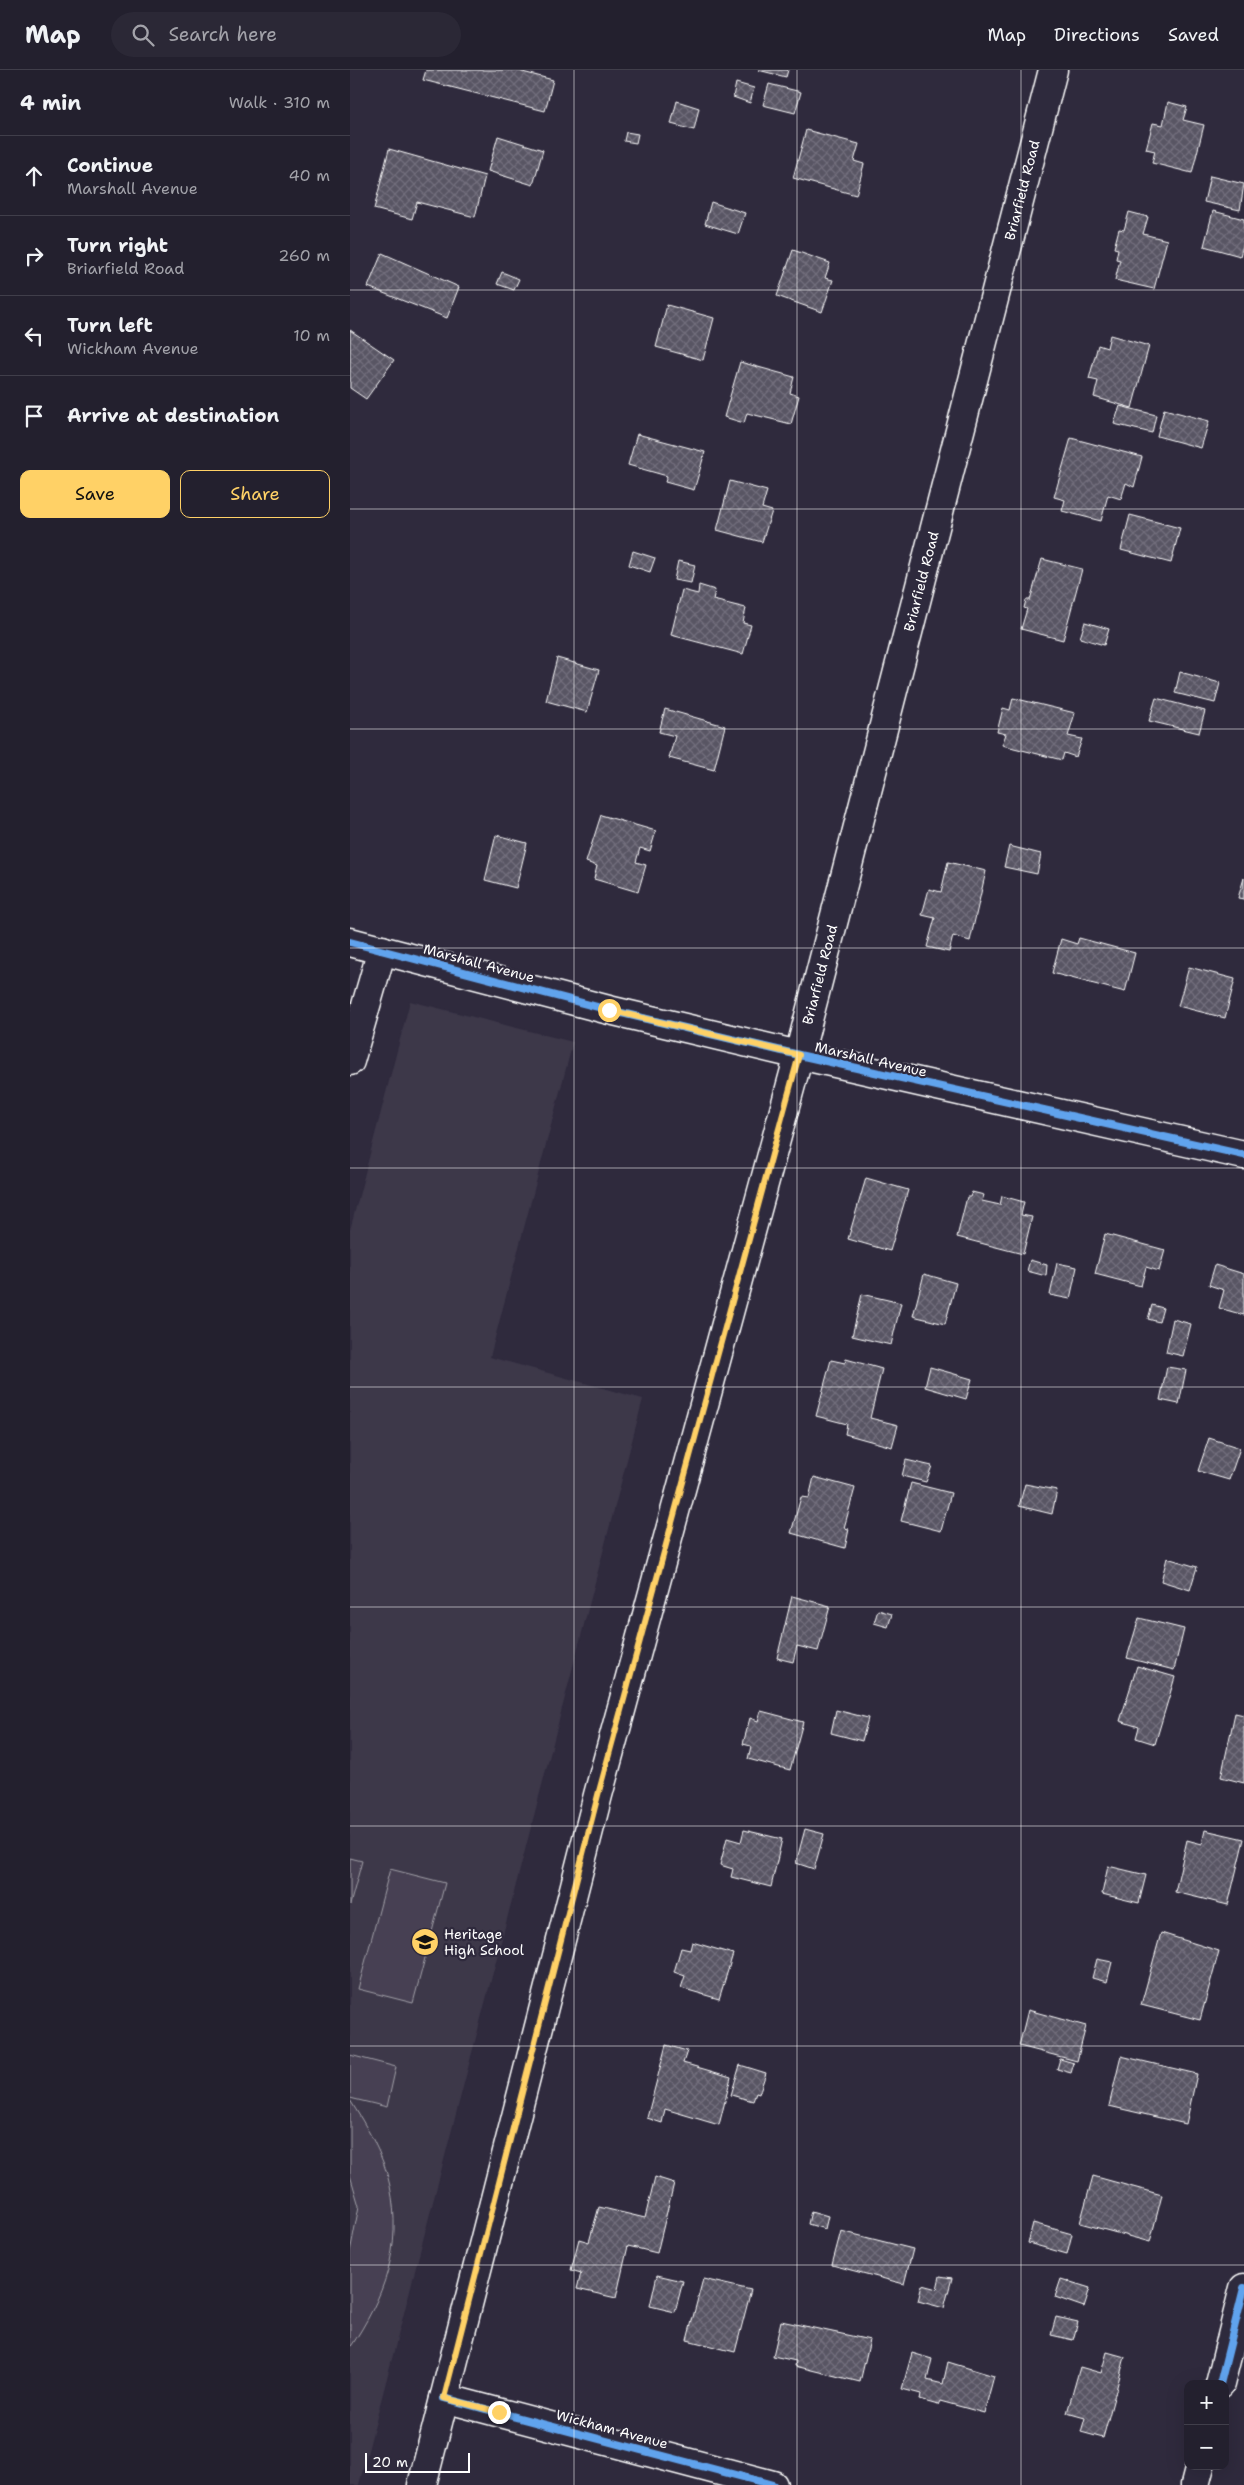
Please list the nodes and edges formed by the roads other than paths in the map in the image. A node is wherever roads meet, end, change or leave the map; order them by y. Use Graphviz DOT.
graph roads {
  1 [pos="1053,70"];
  2 [pos="350,942"];
  3 [pos="382,950"];
  4 [pos="799,1055"];
  5 [pos="350,1061"];
  6 [pos="1244,1155"];
  7 [pos="1244,2288"];
  8 [pos="1221,2380"];
  9 [pos="444,2398"];
  10 [pos="1199,2470"];
  11 [pos="422,2485"];
  12 [pos="773,2485"];
  13 [pos="1195,2485"];
  1 -- 4 [label="main road, Briarfield Road"];
  2 -- 3 [label="main road, Marshall Avenue"];
  3 -- 4 [label="main road, Marshall Avenue"];
  3 -- 5 [label="main road"];
  4 -- 6 [label="main road, Marshall Avenue"];
  4 -- 9 [label="main road, Briarfield Road"];
  7 -- 8 [label="main road"];
  9 -- 11 [label="main road, Briarfield Road"];
  9 -- 12 [label="main road, Wickham Avenue"];
  10 -- 13 [label="main road"];
}
